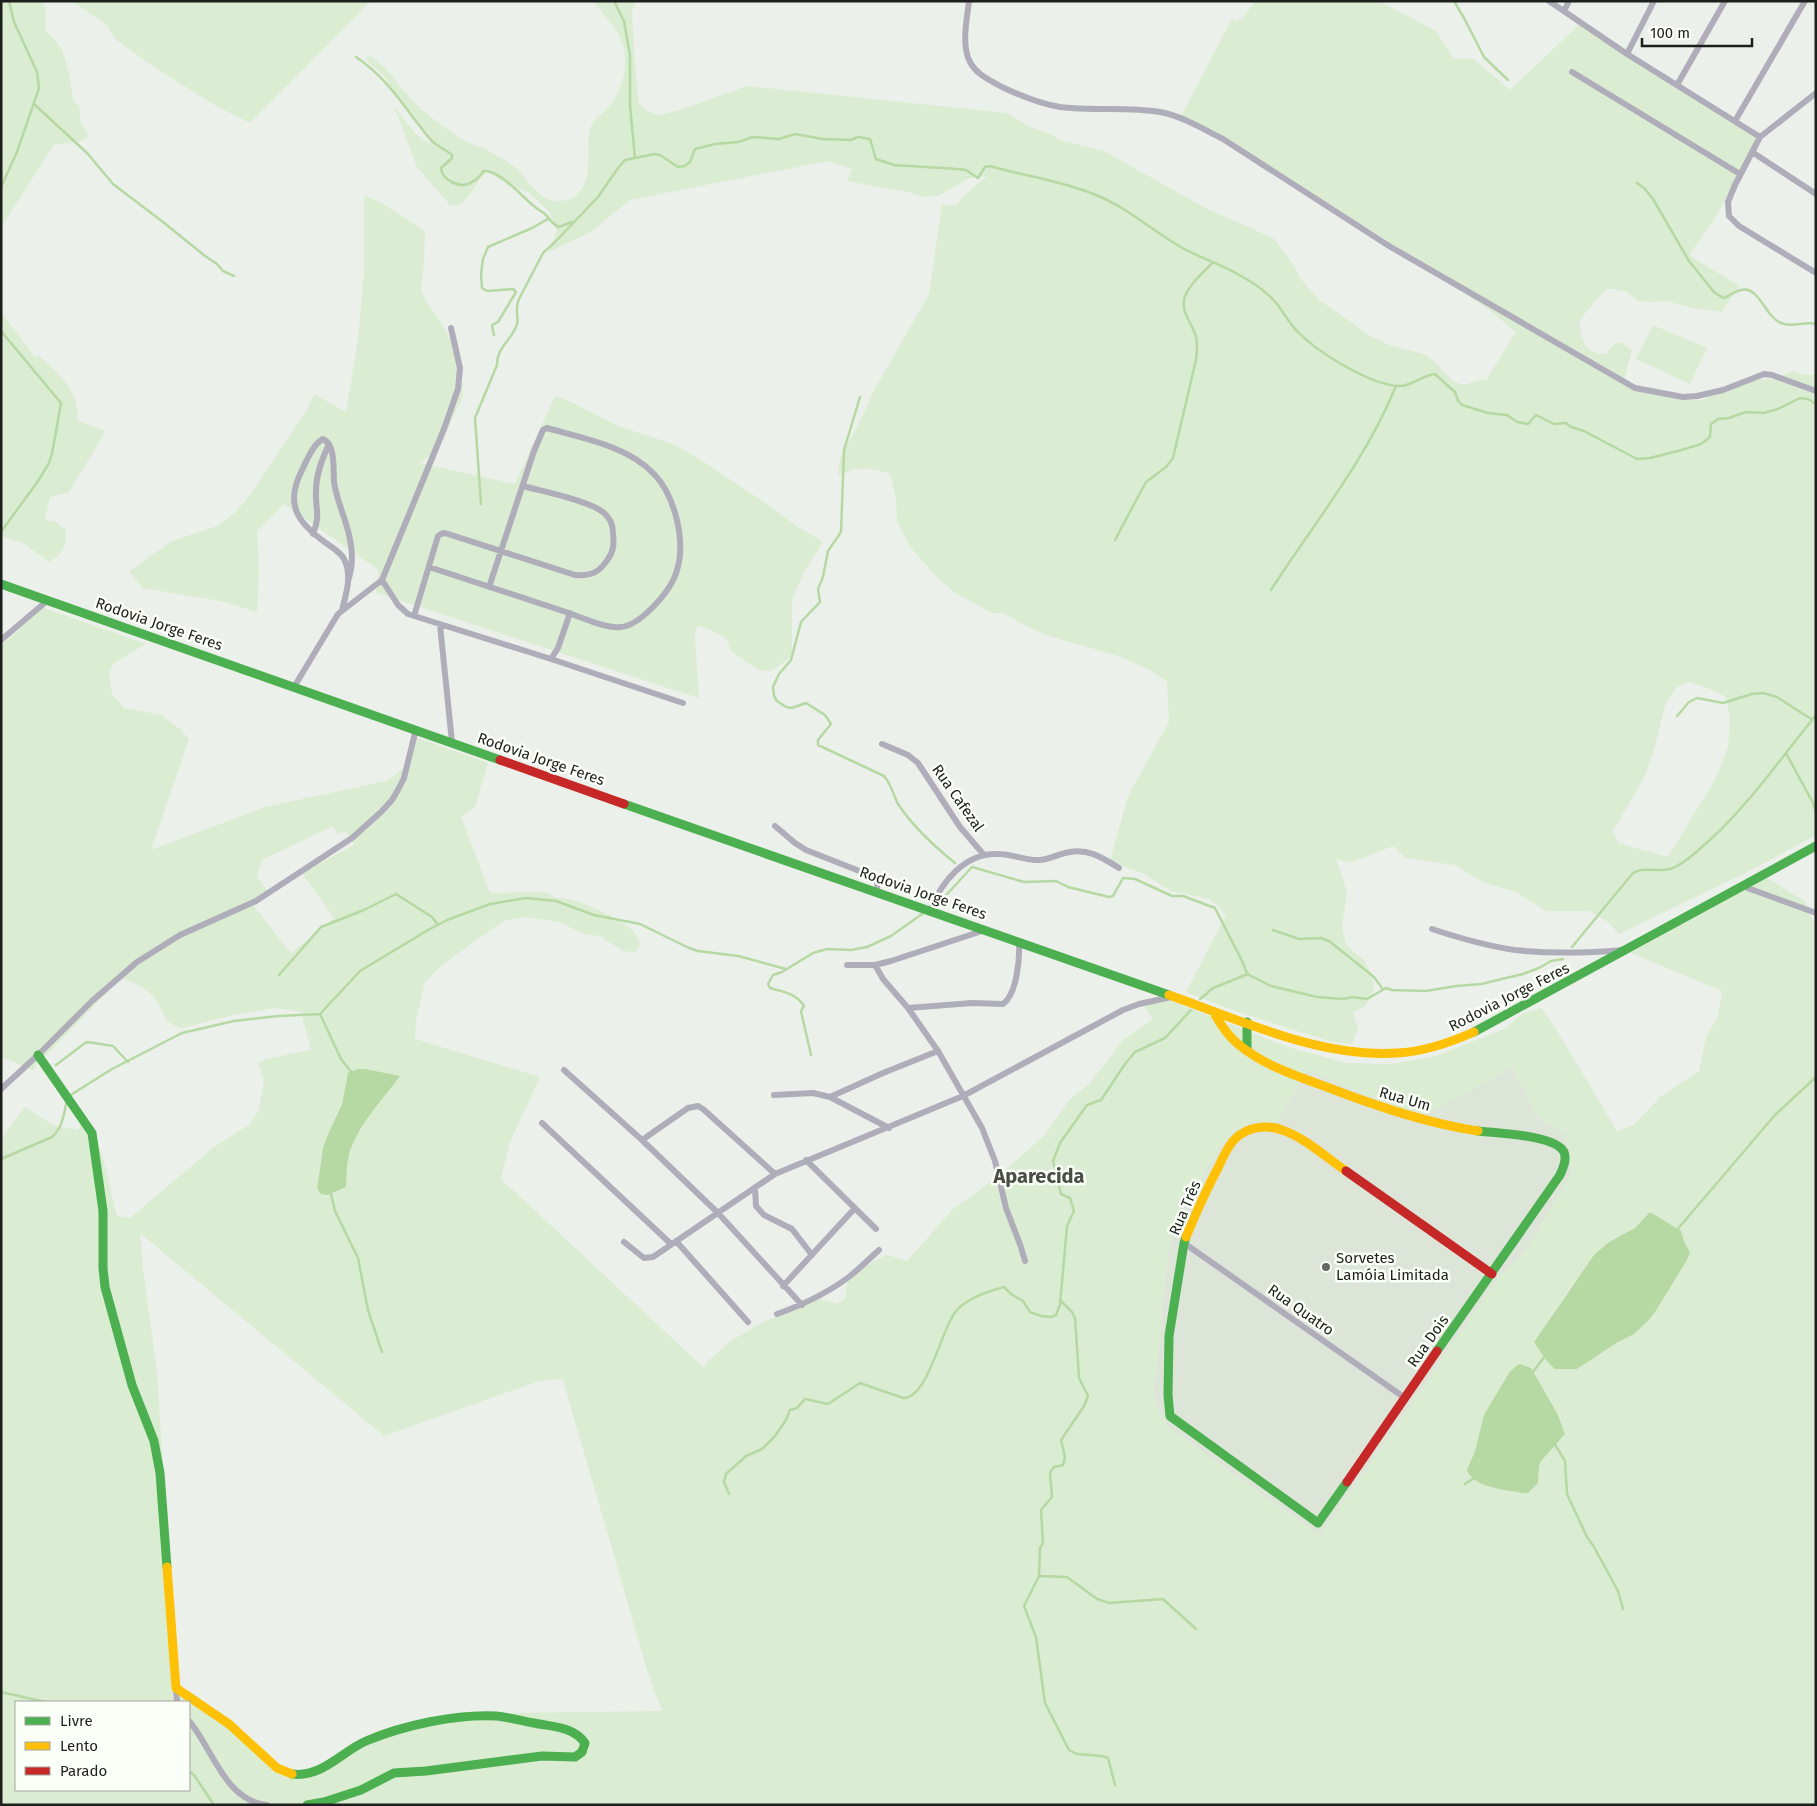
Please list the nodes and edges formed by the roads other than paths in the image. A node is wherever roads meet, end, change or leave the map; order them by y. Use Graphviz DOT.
graph roads {
  1 [pos="970,1"];
  2 [pos="1549,1"];
  3 [pos="1569,1"];
  4 [pos="1654,1"];
  5 [pos="1725,1"];
  6 [pos="1805,1"];
  7 [pos="1564,11"];
  8 [pos="1628,54"];
  9 [pos="1572,72"];
  10 [pos="1677,85"];
  11 [pos="1816,93"];
  12 [pos="1735,121"];
  13 [pos="1760,136"];
  14 [pos="1752,152"];
  15 [pos="1740,174"];
  16 [pos="1816,194"];
  17 [pos="1816,273"];
  18 [pos="451,328"];
  19 [pos="1816,391"];
  20 [pos="329,444"];
  21 [pos="523,486"];
  22 [pos="313,534"];
  23 [pos="501,550"];
  24 [pos="428,567"];
  25 [pos="382,580"];
  26 [pos="348,581"];
  27 [pos="1,584"];
  28 [pos="489,587"];
  29 [pos="48,600"];
  30 [pos="342,610"];
  31 [pos="570,613"];
  32 [pos="414,616"];
  33 [pos="440,624"];
  34 [pos="1,640"];
  35 [pos="551,658"];
  36 [pos="294,687"];
  37 [pos="683,703"];
  38 [pos="416,729"];
  39 [pos="452,742"];
  40 [pos="882,744"];
  41 [pos="775,826"];
  42 [pos="1816,846"];
  43 [pos="984,855"];
  44 [pos="1119,868"];
  45 [pos="1742,886"];
  46 [pos="876,891"];
  47 [pos="930,911"];
  48 [pos="1816,913"];
  49 [pos="1432,929"];
  50 [pos="986,930"];
  51 [pos="1019,941"];
  52 [pos="1627,950"];
  53 [pos="847,965"];
  54 [pos="875,965"];
  55 [pos="1174,996"];
  56 [pos="908,1008"];
  57 [pos="1213,1011"];
  58 [pos="1247,1022"];
  59 [pos="1247,1050"];
  60 [pos="938,1051"];
  61 [pos="38,1055"];
  62 [pos="564,1070"];
  63 [pos="1,1089"];
  64 [pos="774,1095"];
  65 [pos="830,1096"];
  66 [pos="963,1096"];
  67 [pos="542,1123"];
  68 [pos="889,1128"];
  69 [pos="642,1140"];
  70 [pos="806,1160"];
  71 [pos="775,1174"];
  72 [pos="1560,1175"];
  73 [pos="755,1188"];
  74 [pos="855,1208"];
  75 [pos="718,1213"];
  76 [pos="876,1229"];
  77 [pos="624,1242"];
  78 [pos="673,1243"];
  79 [pos="1184,1243"];
  80 [pos="879,1250"];
  81 [pos="812,1255"];
  82 [pos="1025,1261"];
  83 [pos="1492,1274"];
  84 [pos="783,1286"];
  85 [pos="802,1305"];
  86 [pos="777,1314"];
  87 [pos="748,1322"];
  88 [pos="1405,1398"];
  89 [pos="1318,1522"];
  90 [pos="176,1688"];
  91 [pos="177,1701"];
  92 [pos="190,1722"];
  93 [pos="268,1805"];
  94 [pos="307,1805"];
  1 -- 19 [label="street"];
  2 -- 7 [label="street"];
  3 -- 7 [label="street"];
  4 -- 8 [label="street"];
  5 -- 10 [label="street"];
  6 -- 12 [label="street"];
  7 -- 8 [label="street"];
  8 -- 10 [label="street"];
  9 -- 15 [label="street"];
  10 -- 12 [label="street"];
  11 -- 13 [label="street"];
  12 -- 13 [label="street"];
  13 -- 14 [label="street"];
  14 -- 15 [label="street"];
  14 -- 16 [label="street"];
  15 -- 17 [label="street"];
  18 -- 25 [label="street"];
  20 -- 22 [label="street"];
  20 -- 22 [label="street"];
  20 -- 26 [label="street"];
  21 -- 23 [label="street"];
  21 -- 23 [label="street"];
  21 -- 31 [label="street"];
  22 -- 26 [label="street"];
  23 -- 24 [label="street"];
  23 -- 28 [label="street"];
  24 -- 28 [label="street"];
  24 -- 32 [label="street"];
  25 -- 30 [label="street"];
  25 -- 32 [label="street"];
  26 -- 30 [label="street"];
  27 -- 29 [label="street, Rodovia Jorge Feres"];
  28 -- 31 [label="street"];
  29 -- 34 [label="street"];
  29 -- 36 [label="street, Rodovia Jorge Feres"];
  30 -- 36 [label="street"];
  31 -- 35 [label="street"];
  32 -- 33 [label="street"];
  33 -- 35 [label="street"];
  33 -- 39 [label="street"];
  35 -- 37 [label="street"];
  36 -- 38 [label="street, Rodovia Jorge Feres"];
  38 -- 39 [label="street, Rodovia Jorge Feres"];
  38 -- 61 [label="street"];
  39 -- 46 [label="street, Rodovia Jorge Feres"];
  40 -- 43 [label="street, Rua Cafezal"];
  41 -- 46 [label="street"];
  42 -- 45 [label="street, Rodovia Jorge Feres"];
  43 -- 44 [label="street"];
  43 -- 47 [label="street"];
  45 -- 48 [label="street"];
  45 -- 52 [label="street, Rodovia Jorge Feres"];
  46 -- 47 [label="street, Rodovia Jorge Feres"];
  47 -- 50 [label="street, Rodovia Jorge Feres"];
  49 -- 52 [label="street"];
  50 -- 51 [label="street, Rodovia Jorge Feres"];
  50 -- 54 [label="street"];
  51 -- 55 [label="street, Rodovia Jorge Feres"];
  51 -- 56 [label="street"];
  52 -- 58 [label="street, Rodovia Jorge Feres"];
  53 -- 54 [label="street"];
  54 -- 56 [label="street"];
  55 -- 57 [label="street, Rodovia Jorge Feres"];
  55 -- 66 [label="street"];
  56 -- 60 [label="street"];
  57 -- 58 [label="street, Rodovia Jorge Feres"];
  57 -- 59 [label="street"];
  58 -- 59 [label="street"];
  59 -- 72 [label="street, Rua Um"];
  60 -- 65 [label="street"];
  60 -- 66 [label="street"];
  61 -- 63 [label="street"];
  61 -- 90 [label="street"];
  62 -- 69 [label="street"];
  64 -- 65 [label="street"];
  65 -- 68 [label="street"];
  66 -- 68 [label="street"];
  66 -- 82 [label="street"];
  67 -- 78 [label="street"];
  68 -- 70 [label="street"];
  69 -- 71 [label="street"];
  69 -- 75 [label="street"];
  70 -- 71 [label="street"];
  70 -- 74 [label="street"];
  71 -- 73 [label="street"];
  72 -- 83 [label="street, Rua Dois"];
  73 -- 75 [label="street"];
  73 -- 81 [label="street"];
  74 -- 76 [label="street"];
  74 -- 81 [label="street"];
  75 -- 78 [label="street"];
  75 -- 84 [label="street"];
  77 -- 78 [label="street"];
  78 -- 87 [label="street"];
  79 -- 83 [label="street, Rua Três"];
  79 -- 88 [label="street, Rua Quatro"];
  79 -- 89 [label="street, Rua Três"];
  80 -- 85 [label="street"];
  81 -- 84 [label="street"];
  83 -- 88 [label="street, Rua Dois"];
  84 -- 85 [label="street"];
  85 -- 86 [label="street"];
  88 -- 89 [label="street, Rua Dois"];
  90 -- 91 [label="street"];
  90 -- 94 [label="street"];
  92 -- 93 [label="street"];
}
